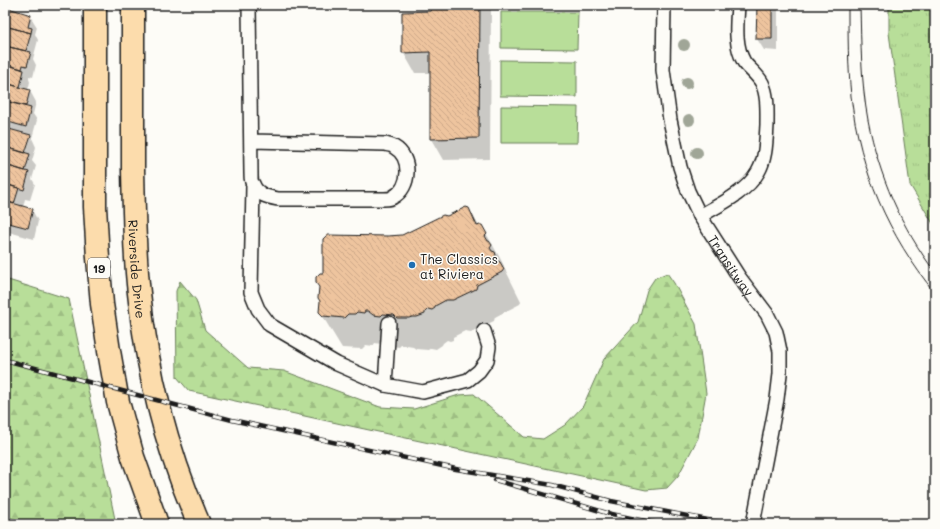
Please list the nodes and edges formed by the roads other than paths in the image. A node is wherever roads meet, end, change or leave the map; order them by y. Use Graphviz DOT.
graph roads {
  1 [pos="95,5"];
  2 [pos="133,5"];
  3 [pos="248,5"];
  4 [pos="664,5"];
  5 [pos="738,5"];
  6 [pos="251,141"];
  7 [pos="253,185"];
  8 [pos="700,216"];
  9 [pos="389,323"];
  10 [pos="484,331"];
  11 [pos="385,385"];
  12 [pos="157,524"];
  13 [pos="200,524"];
  14 [pos="753,524"];
  1 -- 12 [label="main road, 19"];
  2 -- 13 [label="main road, Riverside Drive"];
  3 -- 6 [label="lane"];
  4 -- 8 [label="lane, Transitway"];
  5 -- 8 [label="lane"];
  6 -- 7 [label="lane"];
  6 -- 7 [label="lane"];
  7 -- 11 [label="lane"];
  8 -- 14 [label="lane, Transitway"];
  9 -- 11 [label="lane"];
  10 -- 11 [label="lane"];
}
